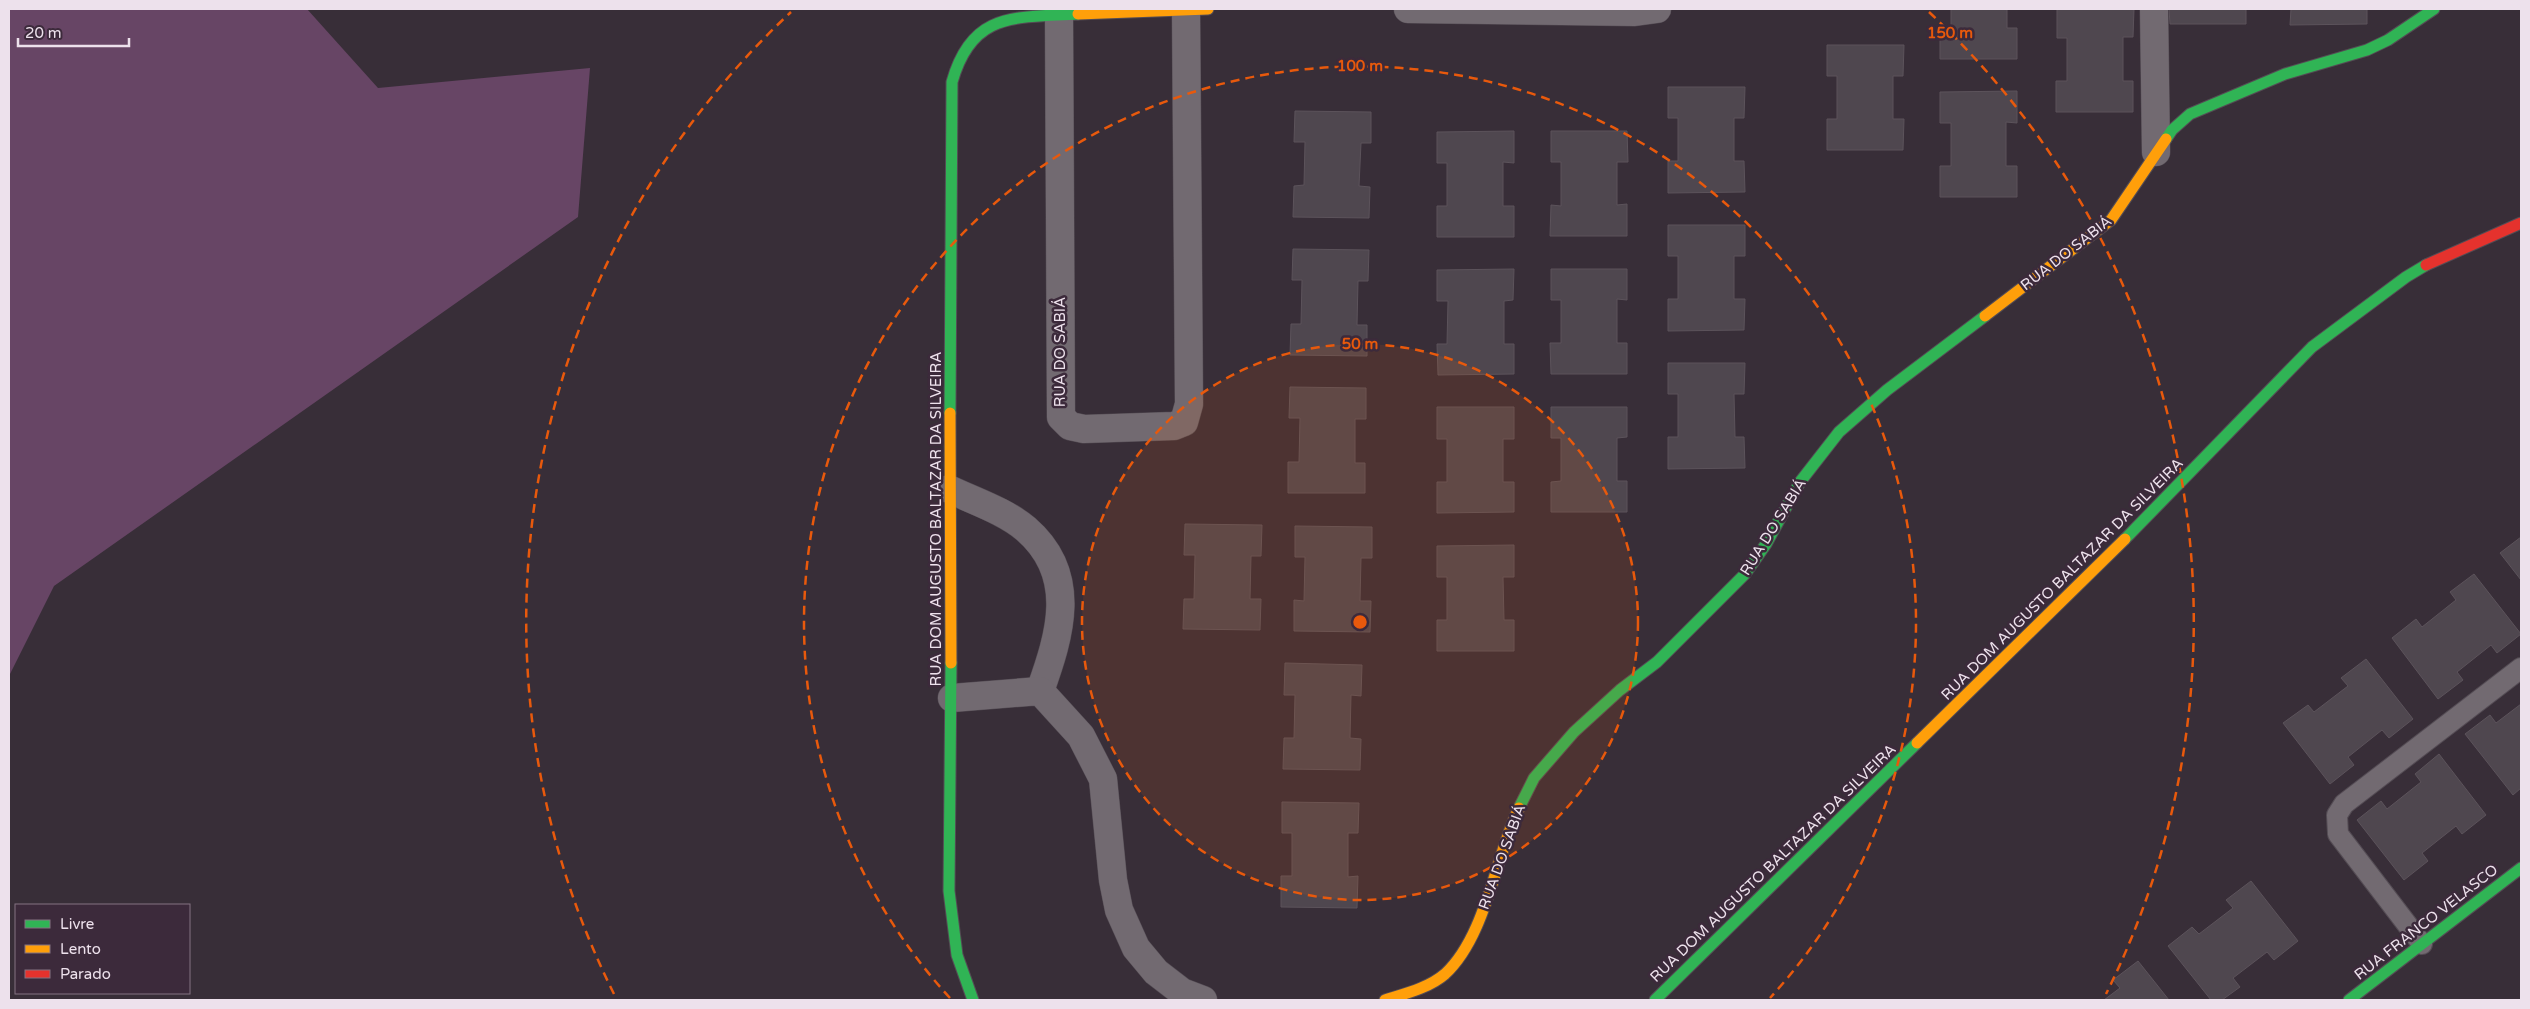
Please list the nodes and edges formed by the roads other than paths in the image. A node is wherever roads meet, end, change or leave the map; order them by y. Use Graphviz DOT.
graph roads {
  1 [pos="1186,9"];
  2 [pos="1208,9"];
  3 [pos="1408,9"];
  4 [pos="1657,9"];
  5 [pos="2154,9"];
  6 [pos="2434,9"];
  7 [pos="1059,15"];
  8 [pos="2156,152"];
  9 [pos="2521,223"];
  10 [pos="949,489"];
  11 [pos="2521,668"];
  12 [pos="1040,691"];
  13 [pos="952,698"];
  14 [pos="2521,868"];
  15 [pos="2422,944"];
  16 [pos="973,1000"];
  17 [pos="1203,1000"];
  18 [pos="1385,1000"];
  19 [pos="1655,1000"];
  20 [pos="2349,1000"];
  1 -- 2 [label="street"];
  1 -- 7 [label="street"];
  1 -- 7 [label="street, RUA DO SABIÁ"];
  3 -- 4 [label="street"];
  5 -- 8 [label="street"];
  6 -- 8 [label="street, RUA DO SABIÁ"];
  7 -- 10 [label="street, RUA DOM AUGUSTO BALTAZAR DA SILVEIRA"];
  8 -- 18 [label="street, RUA DO SABIÁ"];
  9 -- 19 [label="street, RUA DOM AUGUSTO BALTAZAR DA SILVEIRA"];
  10 -- 12 [label="street"];
  10 -- 13 [label="street, RUA DOM AUGUSTO BALTAZAR DA SILVEIRA"];
  11 -- 15 [label="lane"];
  12 -- 13 [label="street"];
  12 -- 17 [label="street"];
  13 -- 16 [label="street, RUA DOM AUGUSTO BALTAZAR DA SILVEIRA"];
  14 -- 15 [label="street, RUA FRANCO VELASCO"];
  15 -- 20 [label="street, RUA FRANCO VELASCO"];
}
